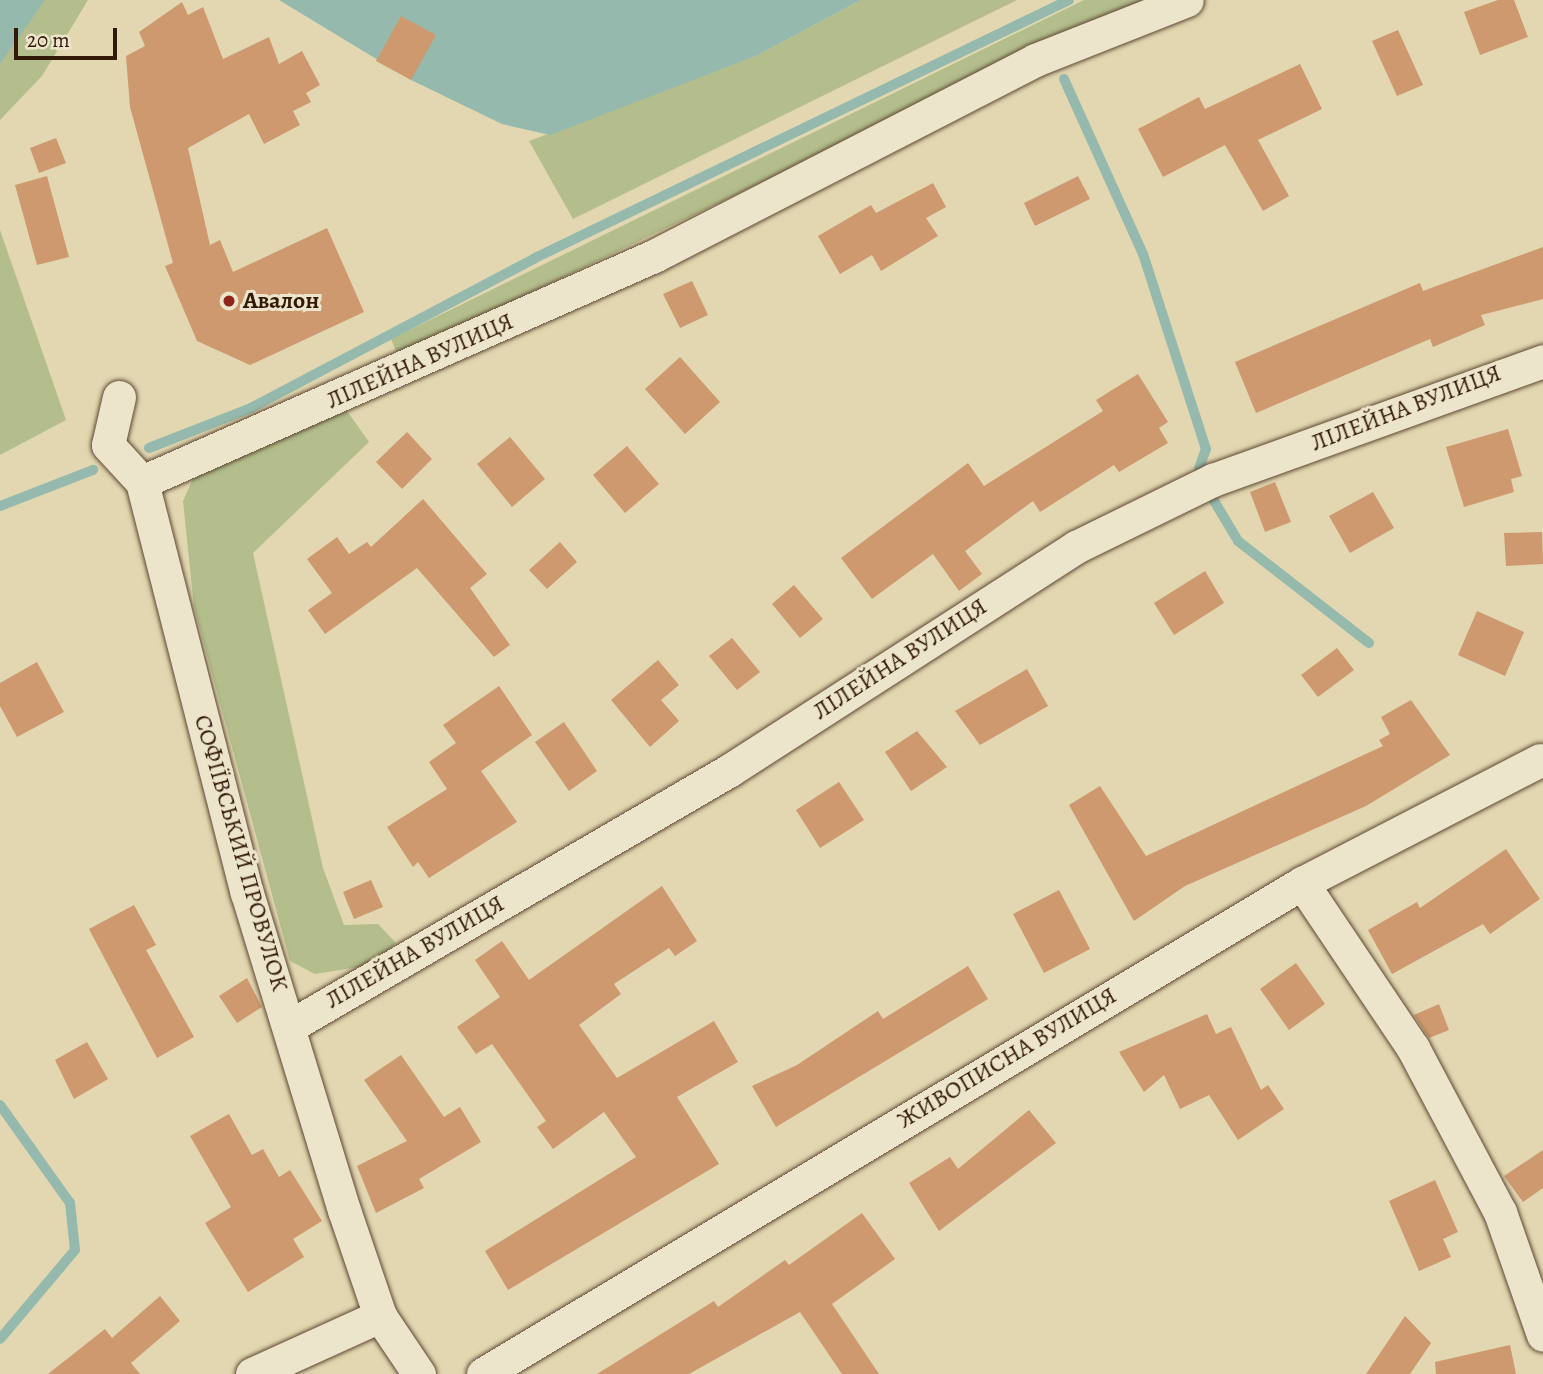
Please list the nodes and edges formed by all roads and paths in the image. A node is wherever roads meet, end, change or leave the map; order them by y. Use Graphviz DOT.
graph roads {
  1 [pos="1187,0"];
  2 [pos="1543,360"];
  3 [pos="119,397"];
  4 [pos="142,482"];
  5 [pos="1541,760"];
  6 [pos="1302,883"];
  7 [pos="289,1026"];
  8 [pos="380,1316"];
  9 [pos="1543,1335"];
  10 [pos="252,1374"];
  11 [pos="419,1374"];
  12 [pos="483,1374"];
  1 -- 4 [label="street, ЛІЛЕЙНА ВУЛИЦЯ"];
  2 -- 7 [label="street, ЛІЛЕЙНА ВУЛИЦЯ"];
  3 -- 4 [label="street, СОФІЇВСЬКИЙ ПРОВУЛОК"];
  4 -- 7 [label="street, СОФІЇВСЬКИЙ ПРОВУЛОК"];
  5 -- 6 [label="street, ЖИВОПИСНА ВУЛИЦЯ"];
  6 -- 9 [label="street"];
  6 -- 12 [label="street, ЖИВОПИСНА ВУЛИЦЯ"];
  7 -- 8 [label="street, СОФІЇВСЬКИЙ ПРОВУЛОК"];
  8 -- 10 [label="street"];
  8 -- 11 [label="street, СОФІЇВСЬКИЙ ПРОВУЛОК"];
}
